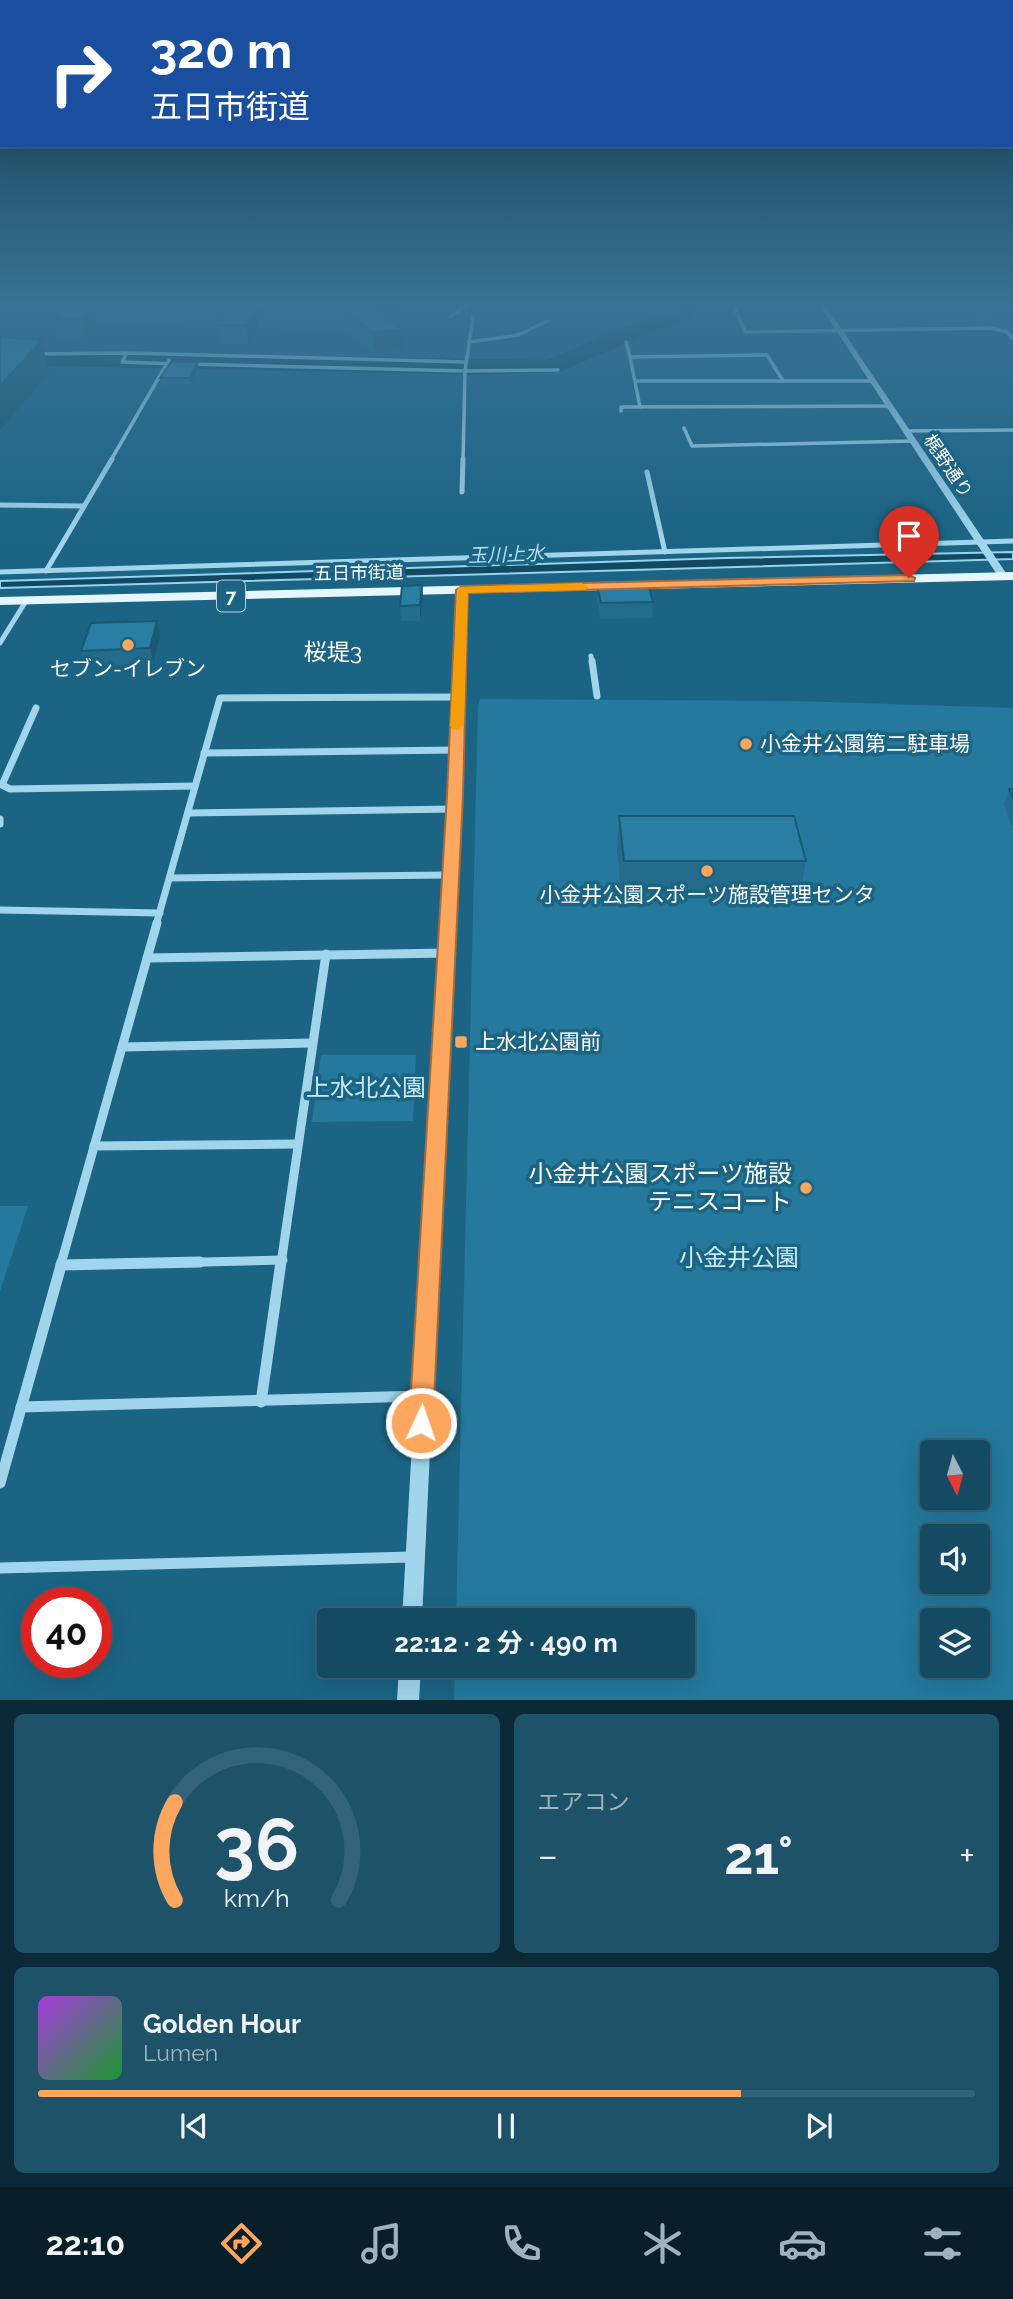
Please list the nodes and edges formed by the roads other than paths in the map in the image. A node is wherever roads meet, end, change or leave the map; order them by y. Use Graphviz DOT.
graph roads {
  1 [pos="156,382"];
  2 [pos="465,382"];
  3 [pos="636,382"];
  4 [pos="873,382"];
  5 [pos="889,406"];
  6 [pos="640,407"];
  7 [pos="621,411"];
  8 [pos="684,428"];
  9 [pos="905,430"];
  10 [pos="1013,430"];
  11 [pos="913,441"];
  12 [pos="647,472"];
  13 [pos="461,492"];
  14 [pos="0,505"];
  15 [pos="84,506"];
  16 [pos="1013,541"];
  17 [pos="981,545"];
  18 [pos="666,552"];
  19 [pos="46,571"];
  20 [pos="0,572"];
  21 [pos="1008,576"];
  22 [pos="462,590"];
  23 [pos="0,601"];
  24 [pos="26,601"];
  25 [pos="0,643"];
  26 [pos="592,656"];
  27 [pos="597,696"];
  28 [pos="458,697"];
  29 [pos="36,708"];
  30 [pos="456,750"];
  31 [pos="204,753"];
  32 [pos="195,786"];
  33 [pos="454,809"];
  34 [pos="188,813"];
  35 [pos="0,819"];
  36 [pos="0,824"];
  37 [pos="450,876"];
  38 [pos="170,878"];
  39 [pos="0,910"];
  40 [pos="160,913"];
  41 [pos="447,953"];
  42 [pos="326,954"];
  43 [pos="147,958"];
  44 [pos="312,1043"];
  45 [pos="122,1047"];
  46 [pos="298,1144"];
  47 [pos="94,1146"];
  48 [pos="283,1260"];
  49 [pos="61,1265"];
  50 [pos="422,1396"];
  51 [pos="261,1402"];
  52 [pos="21,1407"];
  53 [pos="0,1483"];
  54 [pos="414,1557"];
  55 [pos="0,1568"];
  56 [pos="412,1608"];
  57 [pos="409,1678"];
  58 [pos="408,1700"];
  1 -- 15 [label="street"];
  2 -- 13 [label="street"];
  3 -- 6 [label="street"];
  4 -- 5 [label="street, 梶野通り"];
  5 -- 6 [label="street"];
  5 -- 9 [label="street, 梶野通り"];
  6 -- 7 [label="street"];
  8 -- 11 [label="street"];
  9 -- 10 [label="street"];
  9 -- 11 [label="street, 梶野通り"];
  11 -- 17 [label="street, 梶野通り"];
  12 -- 18 [label="street"];
  14 -- 15 [label="street"];
  15 -- 19 [label="street"];
  16 -- 17 [label="street"];
  17 -- 18 [label="street"];
  17 -- 21 [label="street, 梶野通り"];
  18 -- 19 [label="street"];
  19 -- 20 [label="street"];
  21 -- 22 [label="main road, 五日市街道 / 7"];
  22 -- 24 [label="main road, 五日市街道 / 7"];
  22 -- 28 [label="street"];
  23 -- 24 [label="main road, 五日市街道 / 7"];
  24 -- 25 [label="street"];
  26 -- 27 [label="street"];
  28 -- 30 [label="street"];
  28 -- 31 [label="street"];
  29 -- 32 [label="street"];
  30 -- 31 [label="street"];
  30 -- 33 [label="street"];
  31 -- 32 [label="street"];
  32 -- 34 [label="street"];
  33 -- 34 [label="street"];
  33 -- 37 [label="street"];
  34 -- 38 [label="street"];
  35 -- 36 [label="street"];
  37 -- 38 [label="street"];
  37 -- 41 [label="street"];
  38 -- 40 [label="street"];
  39 -- 40 [label="street"];
  40 -- 43 [label="street"];
  41 -- 42 [label="street"];
  41 -- 50 [label="street"];
  42 -- 43 [label="street"];
  42 -- 44 [label="street"];
  43 -- 45 [label="street"];
  44 -- 45 [label="street"];
  44 -- 46 [label="street"];
  45 -- 47 [label="street"];
  46 -- 47 [label="street"];
  46 -- 48 [label="street"];
  47 -- 49 [label="street"];
  48 -- 49 [label="street"];
  48 -- 51 [label="street"];
  49 -- 52 [label="street"];
  50 -- 51 [label="street"];
  50 -- 54 [label="street"];
  51 -- 52 [label="street"];
  52 -- 53 [label="street"];
  54 -- 55 [label="street"];
  54 -- 56 [label="street"];
  57 -- 58 [label="street"];
}
